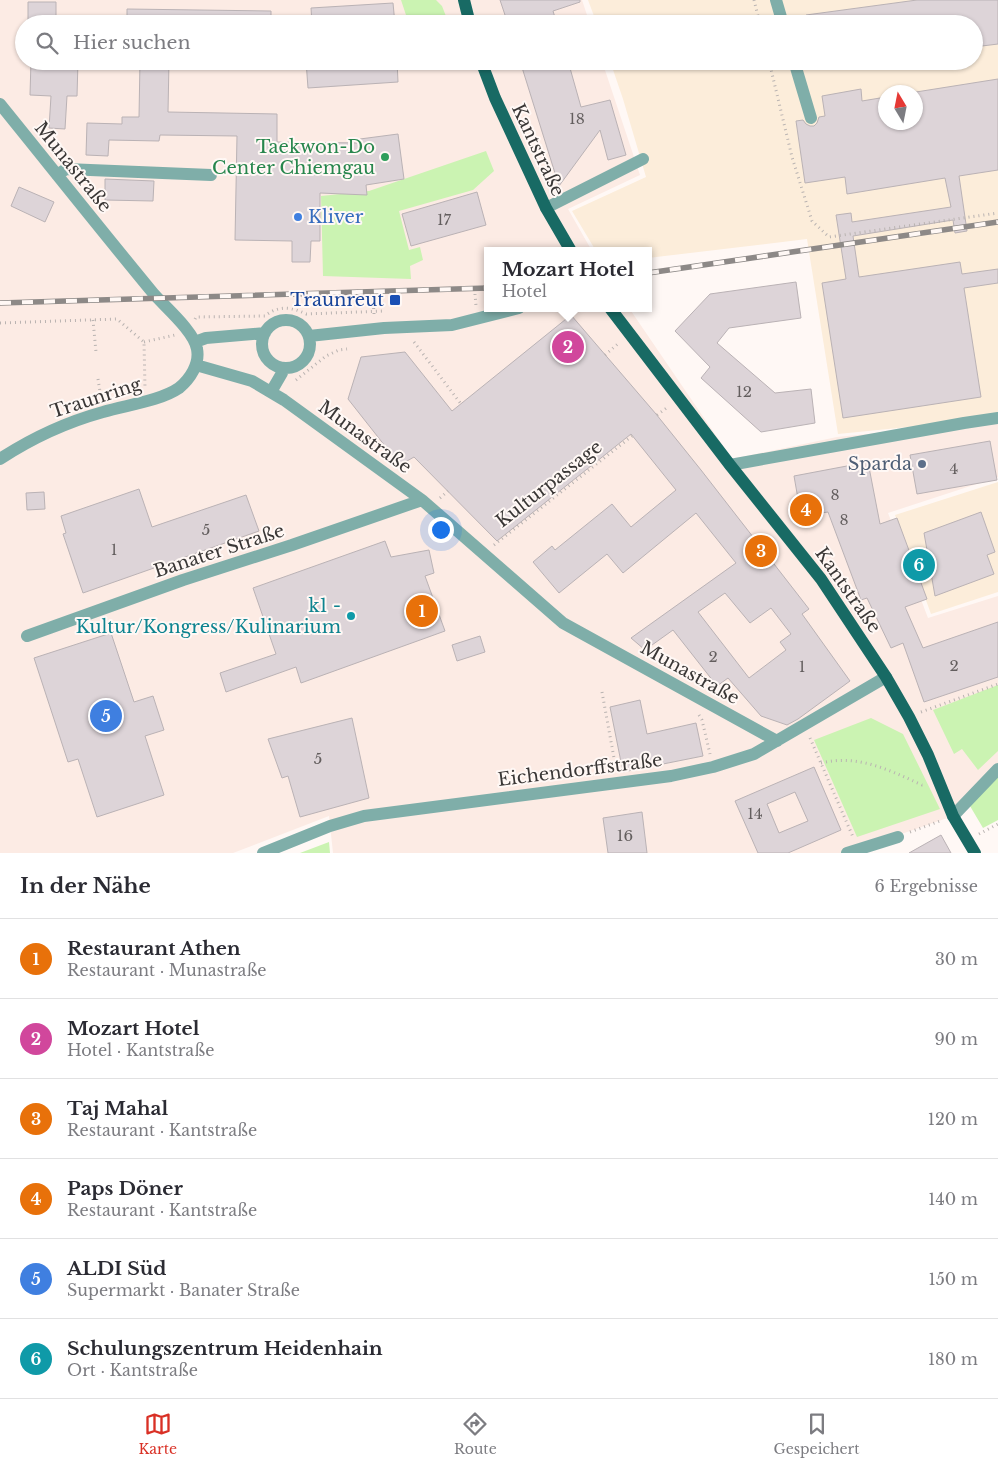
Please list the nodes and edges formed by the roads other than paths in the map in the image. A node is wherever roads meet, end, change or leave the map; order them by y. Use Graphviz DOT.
graph roads {
  1 [pos="464,0"];
  2 [pos="776,0"];
  3 [pos="468,15"];
  4 [pos="780,15"];
  5 [pos="485,70"];
  6 [pos="797,70"];
  7 [pos="0,104"];
  8 [pos="811,118"];
  9 [pos="643,159"];
  10 [pos="57,175"];
  11 [pos="212,175"];
  12 [pos="546,208"];
  13 [pos="569,247"];
  14 [pos="502,312"];
  15 [pos="613,312"];
  16 [pos="265,333"];
  17 [pos="309,336"];
  18 [pos="195,342"];
  19 [pos="196,365"];
  20 [pos="282,368"];
  21 [pos="271,392"];
  22 [pos="998,418"];
  23 [pos="0,458"];
  24 [pos="730,465"];
  25 [pos="422,500"];
  26 [pos="27,636"];
  27 [pos="886,677"];
  28 [pos="777,741"];
  29 [pos="998,769"];
  30 [pos="953,816"];
  31 [pos="898,837"];
  32 [pos="852,851"];
  33 [pos="263,853"];
  34 [pos="975,853"];
  1 -- 3 [label="main road"];
  2 -- 4 [label="street"];
  5 -- 12 [label="main road, Kantstraße"];
  6 -- 8 [label="street"];
  7 -- 10 [label="street, Munastraße"];
  9 -- 12 [label="street"];
  10 -- 11 [label="street"];
  10 -- 18 [label="street, Munastraße"];
  12 -- 13 [label="main road, Kantstraße"];
  14 -- 17 [label="street"];
  15 -- 24 [label="main road, Kantstraße"];
  16 -- 17 [label="street"];
  16 -- 18 [label="street"];
  16 -- 20 [label="street"];
  17 -- 20 [label="street"];
  18 -- 19 [label="street"];
  19 -- 21 [label="street, Munastraße"];
  19 -- 23 [label="street, Traunring"];
  20 -- 21 [label="street"];
  21 -- 25 [label="street, Munastraße"];
  22 -- 24 [label="street"];
  24 -- 27 [label="main road, Kantstraße"];
  25 -- 26 [label="street, Banater Straße"];
  25 -- 28 [label="street, Munastraße"];
  27 -- 28 [label="street, Eichendorffstraße"];
  27 -- 30 [label="main road, Kantstraße"];
  28 -- 33 [label="street, Eichendorffstraße"];
  29 -- 30 [label="street"];
  30 -- 34 [label="main road, Kantstraße"];
  31 -- 32 [label="street"];
}
